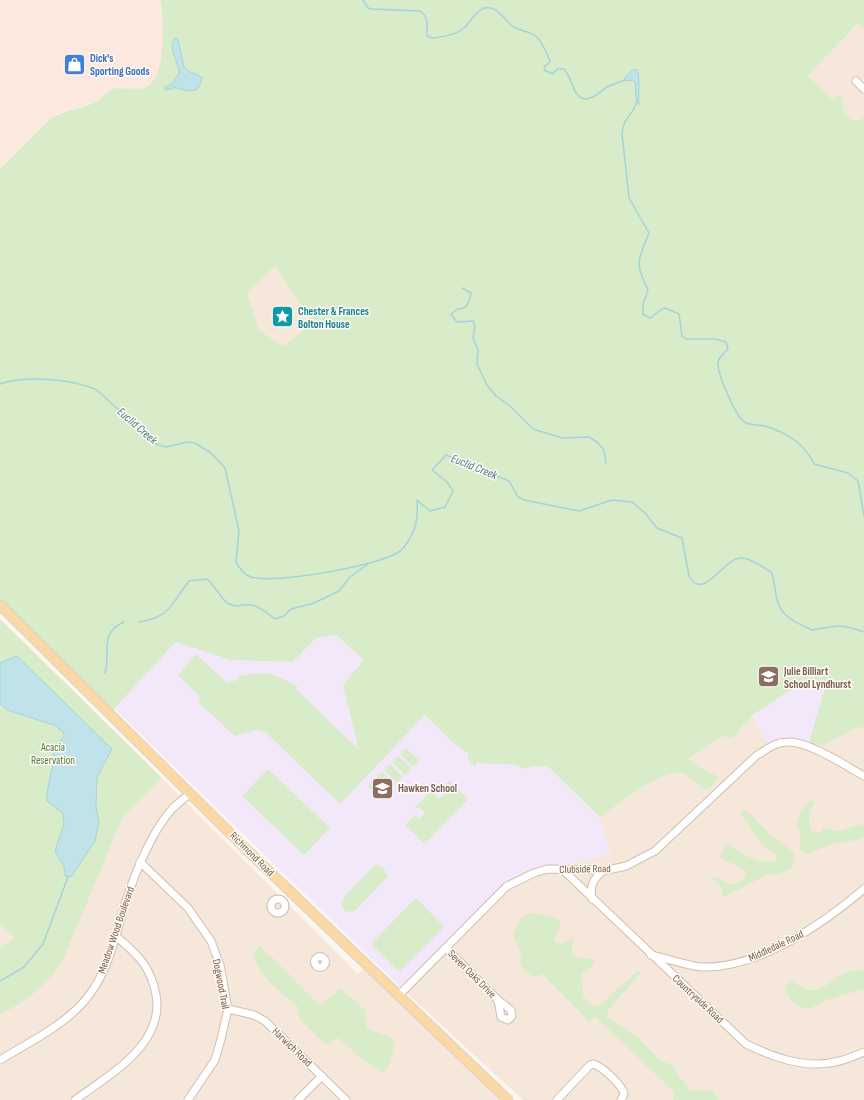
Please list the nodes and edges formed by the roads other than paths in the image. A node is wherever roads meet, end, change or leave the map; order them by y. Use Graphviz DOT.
graph roads {
  1 [pos="856,81"];
  2 [pos="864,89"];
  3 [pos="0,605"];
  4 [pos="864,776"];
  5 [pos="190,793"];
  6 [pos="140,862"];
  7 [pos="562,869"];
  8 [pos="604,870"];
  9 [pos="864,889"];
  10 [pos="291,892"];
  11 [pos="592,899"];
  12 [pos="281,901"];
  13 [pos="116,936"];
  14 [pos="446,948"];
  15 [pos="651,955"];
  16 [pos="398,996"];
  17 [pos="498,1000"];
  18 [pos="228,1009"];
  19 [pos="864,1052"];
  20 [pos="0,1060"];
  21 [pos="322,1076"];
  22 [pos="75,1100"];
  23 [pos="188,1100"];
  24 [pos="298,1100"];
  25 [pos="346,1100"];
  26 [pos="508,1100"];
  27 [pos="557,1100"];
  28 [pos="621,1100"];
  1 -- 2 [label="street"];
  3 -- 5 [label="main road, Richmond Road"];
  4 -- 8 [label="street, Clubside Road"];
  5 -- 6 [label="street, Meadow Wood Boulevard"];
  5 -- 10 [label="main road, Richmond Road"];
  6 -- 13 [label="street, Meadow Wood Boulevard"];
  6 -- 18 [label="street, Dogwood Trail"];
  7 -- 8 [label="street, Clubside Road"];
  7 -- 11 [label="street, Countryside Road"];
  7 -- 14 [label="street, Clubside Road"];
  8 -- 11 [label="street"];
  9 -- 15 [label="street, Middledale Road"];
  10 -- 12 [label="street"];
  10 -- 16 [label="main road, Richmond Road"];
  11 -- 15 [label="street, Countryside Road"];
  13 -- 20 [label="street, Meadow Wood Boulevard"];
  13 -- 22 [label="street"];
  14 -- 16 [label="street, Clubside Road"];
  14 -- 17 [label="street, Seven Oaks Drive"];
  15 -- 19 [label="street, Countryside Road"];
  16 -- 26 [label="main road, Richmond Road"];
  18 -- 21 [label="street, Harwich Road"];
  18 -- 23 [label="street, Dogwood Trail"];
  21 -- 24 [label="street"];
  21 -- 25 [label="street, Harwich Road"];
  27 -- 28 [label="street"];
}
